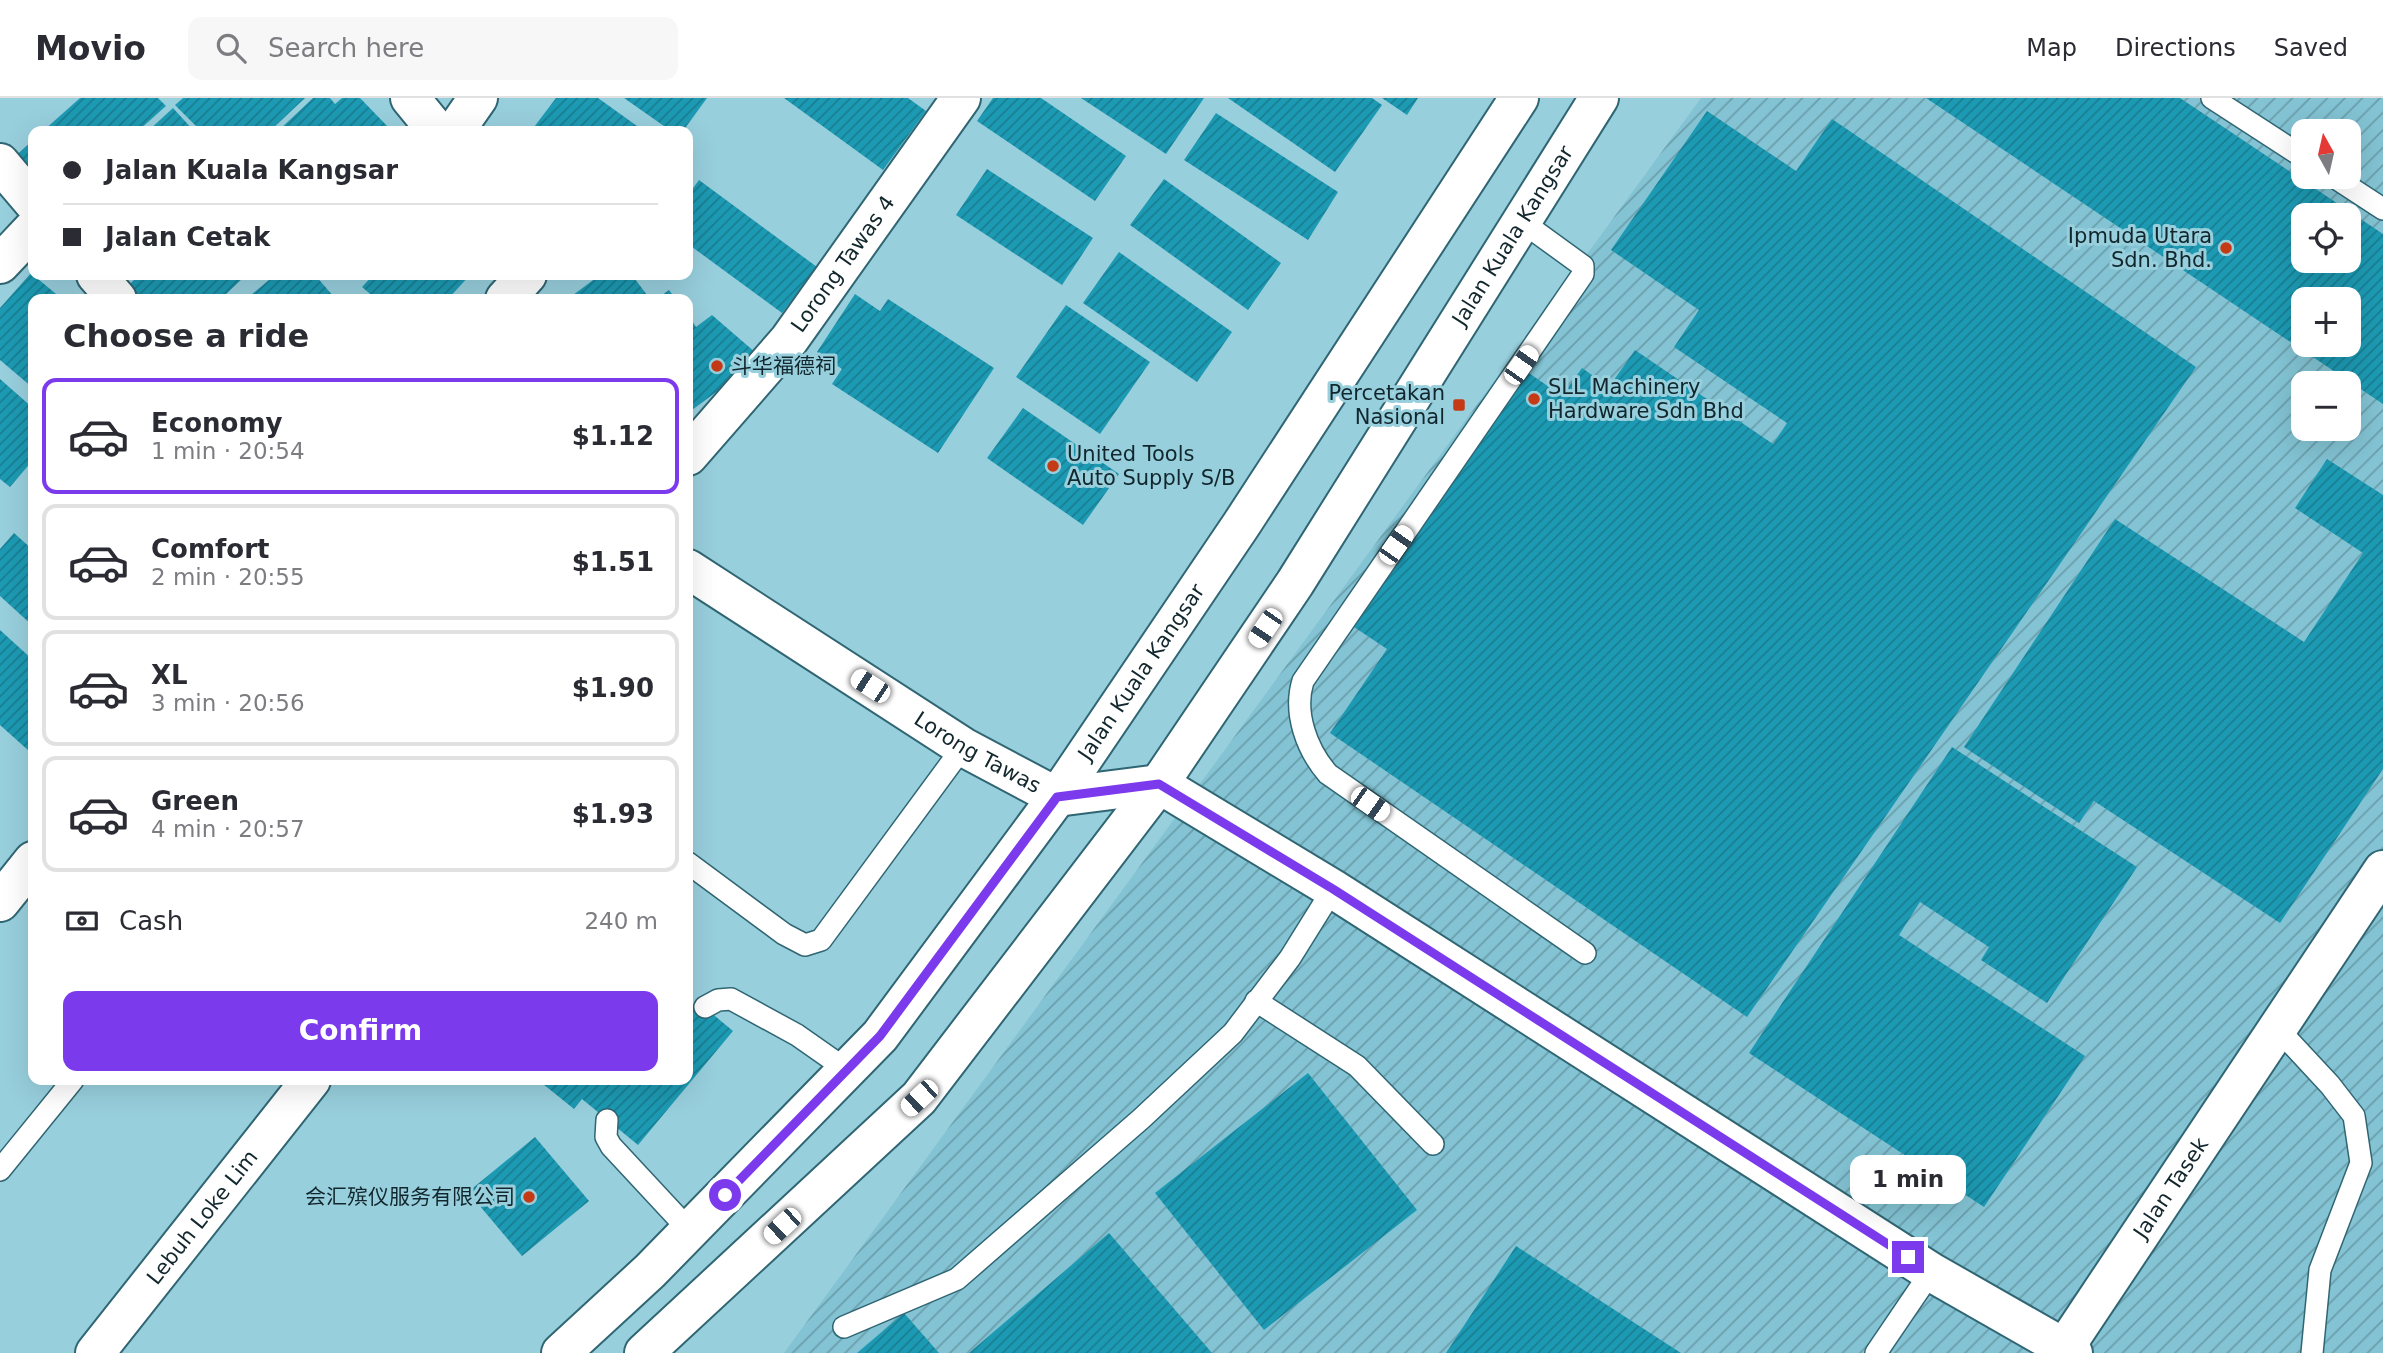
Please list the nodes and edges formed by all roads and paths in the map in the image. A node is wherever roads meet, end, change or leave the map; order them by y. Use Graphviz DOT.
graph roads {
  1 [pos="410,98"];
  2 [pos="478,98"];
  3 [pos="961,98"];
  4 [pos="1519,98"];
  5 [pos="1599,98"];
  6 [pos="2212,98"];
  7 [pos="433,126"];
  8 [pos="458,126"];
  9 [pos="2291,149"];
  10 [pos="0,163"];
  11 [pos="2352,189"];
  12 [pos="28,196"];
  13 [pos="2383,209"];
  14 [pos="1521,220"];
  15 [pos="28,234"];
  16 [pos="0,264"];
  17 [pos="100,280"];
  18 [pos="522,280"];
  19 [pos="113,294"];
  20 [pos="510,294"];
  21 [pos="693,450"];
  22 [pos="694,584"];
  23 [pos="963,747"];
  24 [pos="1159,784"];
  25 [pos="1057,797"];
  26 [pos="28,867"];
  27 [pos="693,867"];
  28 [pos="2383,870"];
  29 [pos="1333,889"];
  30 [pos="0,902"];
  31 [pos="1585,953"];
  32 [pos="1256,1001"];
  33 [pos="705,1007"];
  34 [pos="2277,1028"];
  35 [pos="847,1070"];
  36 [pos="69,1085"];
  37 [pos="307,1085"];
  38 [pos="607,1120"];
  39 [pos="1433,1144"];
  40 [pos="0,1170"];
  41 [pos="690,1231"];
  42 [pos="1931,1272"];
  43 [pos="844,1326"];
  44 [pos="2069,1350"];
  45 [pos="95,1353"];
  46 [pos="561,1353"];
  47 [pos="645,1353"];
  48 [pos="1876,1353"];
  49 [pos="2312,1353"];
  1 -- 7 [label="main road"];
  2 -- 8 [label="main road"];
  3 -- 21 [label="main road, Lorong Tawas 4"];
  4 -- 25 [label="main road, Jalan Kuala Kangsar"];
  5 -- 14 [label="main road, Jalan Kuala Kangsar"];
  6 -- 9 [label="lane"];
  10 -- 12 [label="main road"];
  11 -- 13 [label="lane"];
  14 -- 24 [label="main road, Jalan Kuala Kangsar"];
  14 -- 31 [label="lane"];
  15 -- 16 [label="main road"];
  17 -- 19 [label="main road"];
  18 -- 20 [label="main road"];
  22 -- 23 [label="main road, Lorong Tawas"];
  23 -- 25 [label="main road, Lorong Tawas"];
  23 -- 27 [label="lane"];
  24 -- 25 [label="main road"];
  24 -- 29 [label="main road"];
  24 -- 47 [label="main road, Jalan Kuala Kangsar"];
  25 -- 35 [label="main road, Jalan Kuala Kangsar"];
  26 -- 30 [label="main road"];
  28 -- 34 [label="main road, Jalan Tasek"];
  29 -- 32 [label="lane"];
  29 -- 42 [label="main road"];
  32 -- 39 [label="lane"];
  32 -- 43 [label="lane"];
  33 -- 35 [label="lane"];
  34 -- 44 [label="main road, Jalan Tasek"];
  34 -- 49 [label="lane"];
  35 -- 41 [label="main road, Jalan Kuala Kangsar"];
  36 -- 40 [label="lane"];
  37 -- 45 [label="main road, Lebuh Loke Lim"];
  38 -- 41 [label="lane"];
  41 -- 46 [label="main road, Jalan Kuala Kangsar"];
  42 -- 44 [label="main road"];
  42 -- 48 [label="lane"];
}
